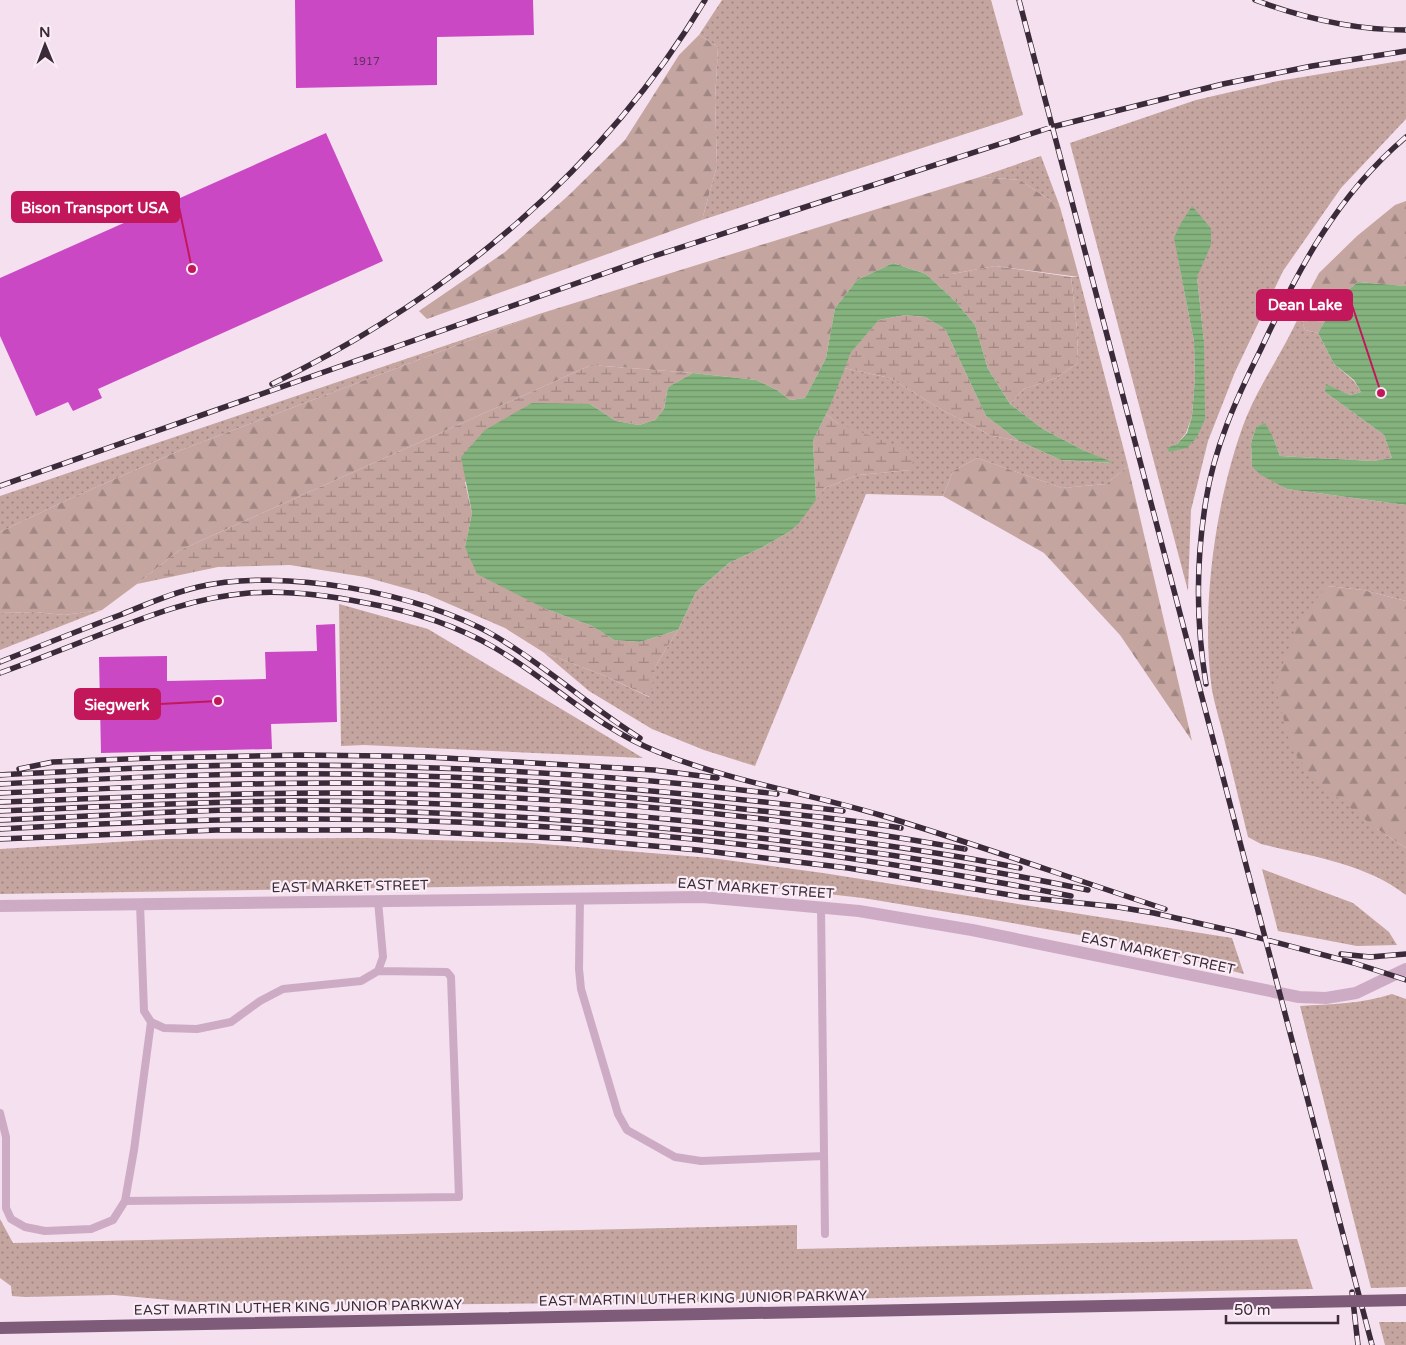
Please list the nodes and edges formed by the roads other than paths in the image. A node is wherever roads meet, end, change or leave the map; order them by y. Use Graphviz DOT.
graph roads {
  1 [pos="580,898"];
  2 [pos="378,901"];
  3 [pos="140,904"];
  4 [pos="0,906"];
  5 [pos="821,907"];
  6 [pos="1406,969"];
  7 [pos="378,971"];
  8 [pos="150,1022"];
  9 [pos="0,1114"];
  10 [pos="824,1156"];
  11 [pos="125,1201"];
  12 [pos="825,1234"];
  13 [pos="1406,1300"];
  14 [pos="0,1328"];
  1 -- 2 [label="street, EAST MARKET STREET"];
  1 -- 5 [label="street, EAST MARKET STREET"];
  1 -- 10 [label="lane"];
  2 -- 3 [label="street, EAST MARKET STREET"];
  2 -- 7 [label="lane"];
  3 -- 4 [label="street, EAST MARKET STREET"];
  3 -- 8 [label="lane"];
  5 -- 6 [label="street, EAST MARKET STREET"];
  5 -- 10 [label="lane"];
  7 -- 8 [label="lane"];
  7 -- 11 [label="lane"];
  8 -- 11 [label="lane"];
  9 -- 11 [label="lane"];
  10 -- 12 [label="lane"];
  13 -- 14 [label="main road, EAST MARTIN LUTHER KING JUNIOR PARKWAY, bridge"];
}
